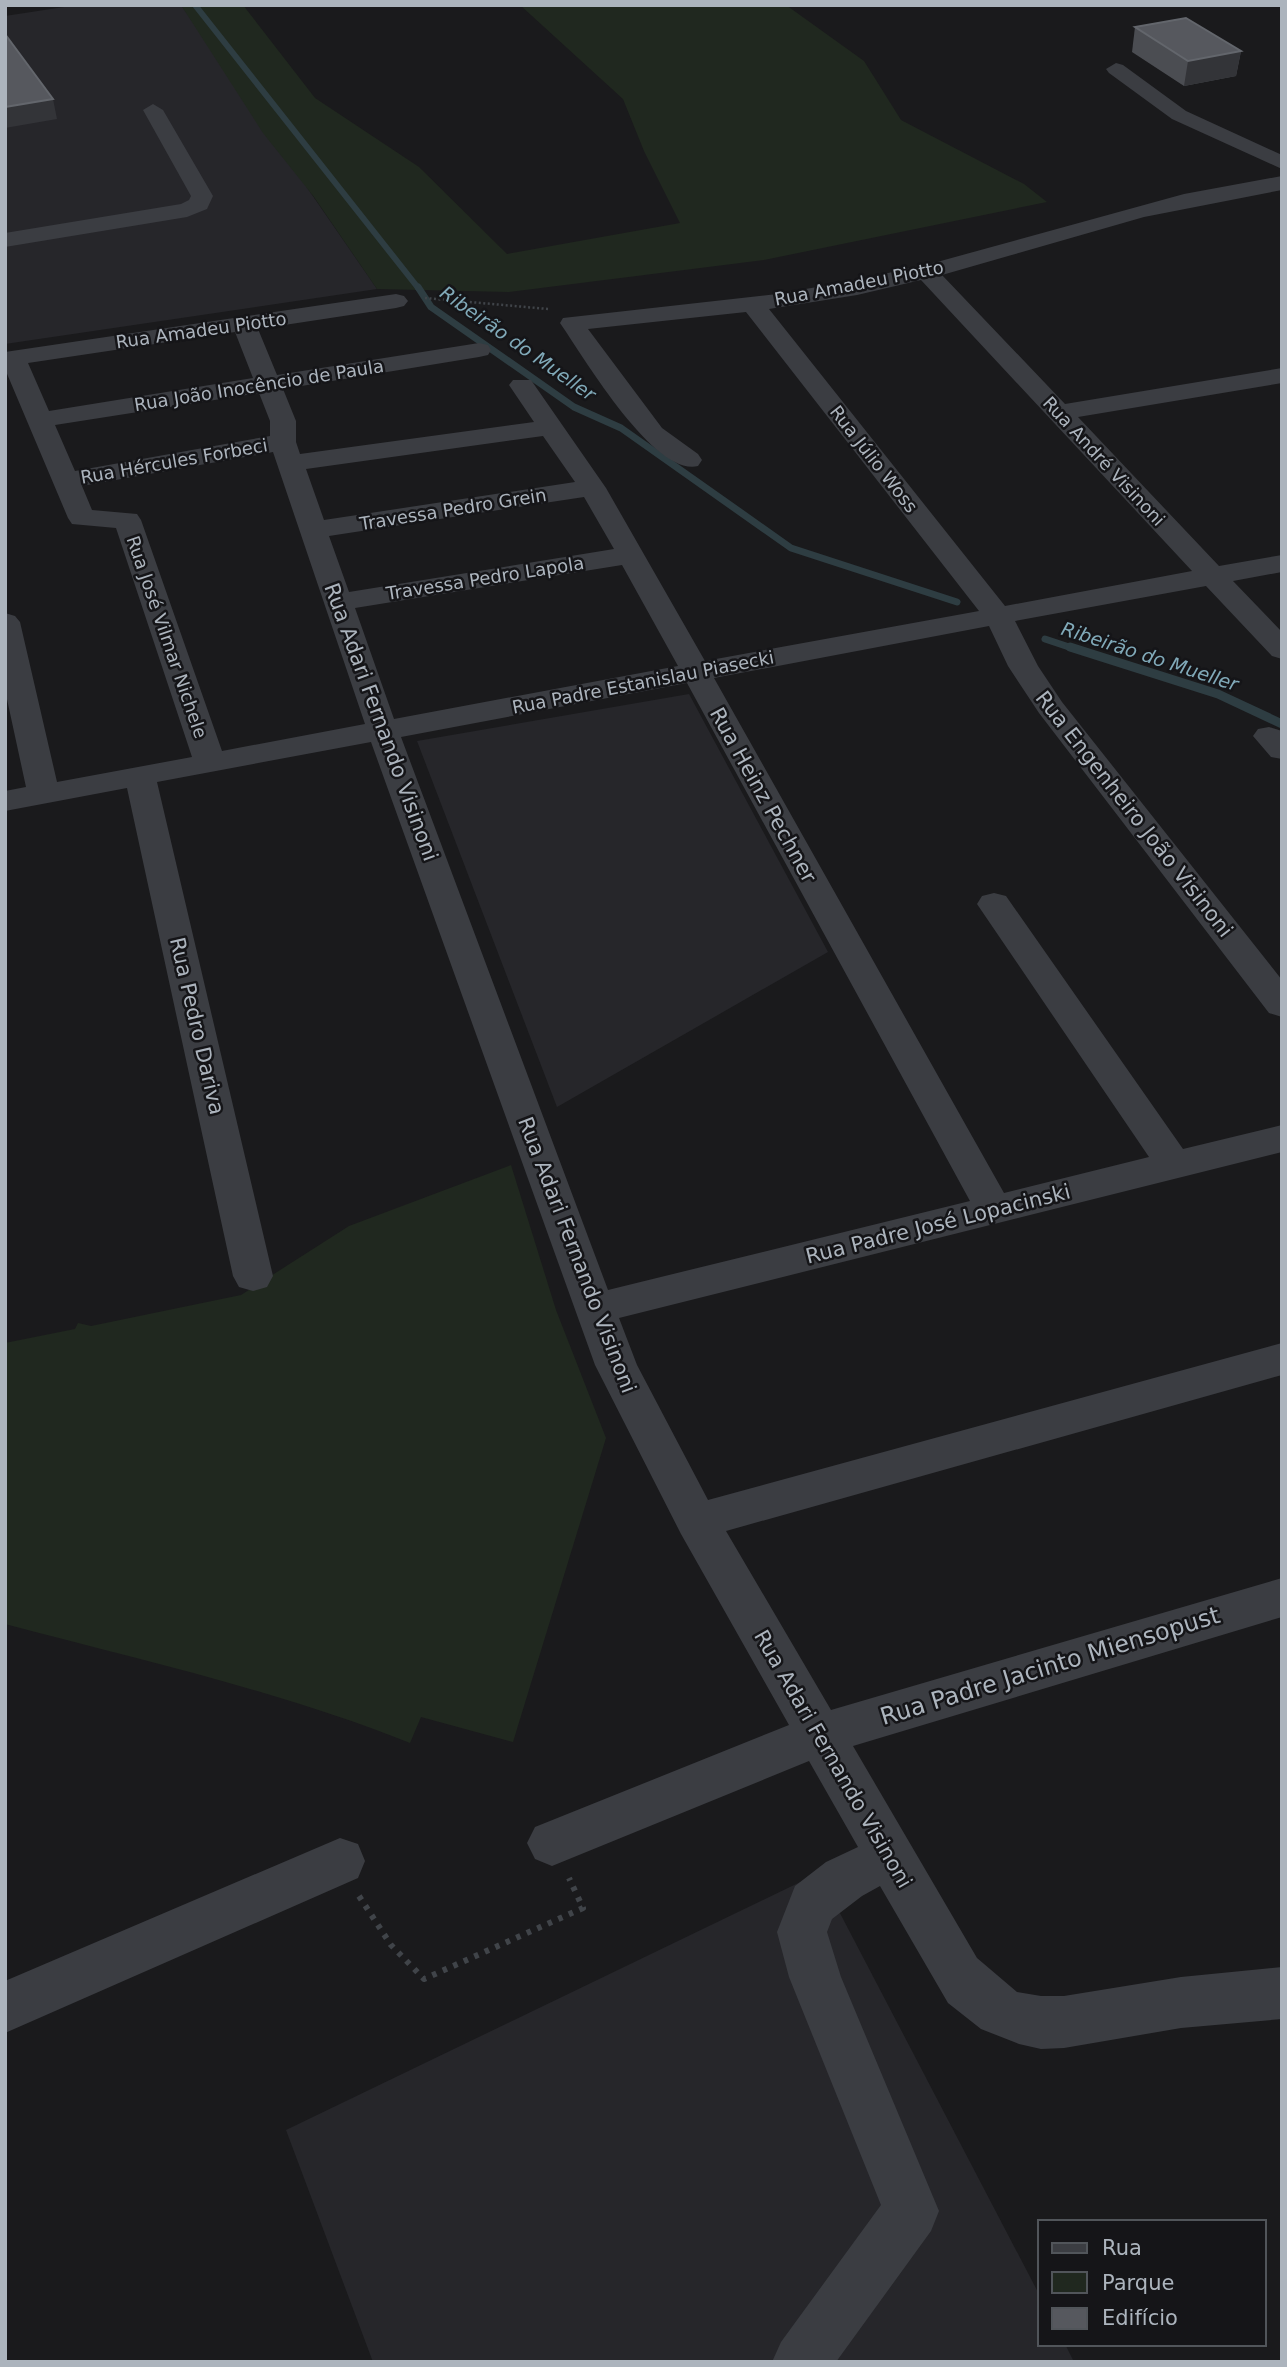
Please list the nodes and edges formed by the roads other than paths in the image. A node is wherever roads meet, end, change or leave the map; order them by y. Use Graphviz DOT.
graph roads {
  1 [pos="1116,69"];
  2 [pos="153,110"];
  3 [pos="1280,180"];
  4 [pos="5,240"];
  5 [pos="927,272"];
  6 [pos="396,301"];
  7 [pos="751,302"];
  8 [pos="244,324"];
  9 [pos="479,350"];
  10 [pos="9,358"];
  11 [pos="1282,375"];
  12 [pos="268,384"];
  13 [pos="522,385"];
  14 [pos="1059,413"];
  15 [pos="39,420"];
  16 [pos="551,427"];
  17 [pos="286,452"];
  18 [pos="689,460"];
  19 [pos="66,481"];
  20 [pos="592,488"];
  21 [pos="313,530"];
  22 [pos="631,555"];
  23 [pos="1282,563"];
  24 [pos="1212,576"];
  25 [pos="338,602"];
  26 [pos="998,616"];
  27 [pos="5,622"];
  28 [pos="1282,650"];
  29 [pos="695,672"];
  30 [pos="383,731"];
  31 [pos="210,763"];
  32 [pos="140,776"];
  33 [pos="44,794"];
  34 [pos="5,801"];
  35 [pos="994,904"];
  36 [pos="1282,1005"];
  37 [pos="1282,1138"];
  38 [pos="1174,1165"];
  39 [pos="993,1210"];
  40 [pos="253,1276"];
  41 [pos="593,1309"];
  42 [pos="1282,1359"];
  43 [pos="697,1521"];
  44 [pos="1282,1597"];
  45 [pos="818,1735"];
  46 [pos="552,1843"];
  47 [pos="888,1857"];
  48 [pos="340,1861"];
  49 [pos="1282,1993"];
  50 [pos="5,2007"];
  51 [pos="801,2362"];
  1 -- 3 [label="street"];
  2 -- 4 [label="street"];
  3 -- 5 [label="street, Rua Amadeu Piotto"];
  5 -- 7 [label="street, Rua Amadeu Piotto"];
  5 -- 14 [label="street, Rua André Visinoni"];
  6 -- 8 [label="street, Rua Amadeu Piotto"];
  7 -- 18 [label="street, Rua Amadeu Piotto"];
  7 -- 26 [label="street, Rua Júlio Woss"];
  8 -- 10 [label="street, Rua Amadeu Piotto"];
  8 -- 12 [label="street, Rua Adari Fernando Visinoni"];
  9 -- 12 [label="street, Rua João Inocêncio de Paula"];
  10 -- 15 [label="street, Rua José Vilmar Nichele"];
  11 -- 14 [label="street"];
  12 -- 15 [label="street, Rua João Inocêncio de Paula"];
  12 -- 17 [label="street, Rua Adari Fernando Visinoni"];
  13 -- 16 [label="street, Rua Heinz Pechner"];
  14 -- 24 [label="street, Rua André Visinoni"];
  15 -- 19 [label="street, Rua José Vilmar Nichele"];
  16 -- 17 [label="street, Rua Hércules Forbeci"];
  16 -- 20 [label="street, Rua Heinz Pechner"];
  17 -- 19 [label="street, Rua Hércules Forbeci"];
  17 -- 21 [label="street, Rua Adari Fernando Visinoni"];
  19 -- 31 [label="street, Rua José Vilmar Nichele"];
  20 -- 21 [label="street, Travessa Pedro Grein"];
  20 -- 22 [label="street, Rua Heinz Pechner"];
  21 -- 25 [label="street, Rua Adari Fernando Visinoni"];
  22 -- 25 [label="street, Travessa Pedro Lapola"];
  22 -- 29 [label="street, Rua Heinz Pechner"];
  23 -- 24 [label="street, Rua Padre Estanislau Piasecki"];
  24 -- 26 [label="street, Rua Padre Estanislau Piasecki"];
  24 -- 28 [label="street, Rua André Visinoni"];
  25 -- 30 [label="street, Rua Adari Fernando Visinoni"];
  26 -- 29 [label="street, Rua Padre Estanislau Piasecki"];
  26 -- 36 [label="street, Rua Engenheiro João Visinoni"];
  27 -- 33 [label="street"];
  29 -- 30 [label="street, Rua Padre Estanislau Piasecki"];
  29 -- 39 [label="street, Rua Heinz Pechner"];
  30 -- 31 [label="street, Rua Padre Estanislau Piasecki"];
  30 -- 41 [label="street, Rua Adari Fernando Visinoni"];
  31 -- 32 [label="street, Rua Padre Estanislau Piasecki"];
  32 -- 33 [label="street, Rua Padre Estanislau Piasecki"];
  32 -- 40 [label="street, Rua Pedro Dariva"];
  33 -- 34 [label="street, Rua Padre Estanislau Piasecki"];
  35 -- 38 [label="street"];
  37 -- 38 [label="street, Rua Padre José Lopacinski"];
  38 -- 39 [label="street, Rua Padre José Lopacinski"];
  39 -- 41 [label="street, Rua Padre José Lopacinski"];
  41 -- 43 [label="street, Rua Adari Fernando Visinoni"];
  42 -- 43 [label="street"];
  43 -- 45 [label="street, Rua Adari Fernando Visinoni"];
  44 -- 45 [label="street, Rua Padre Jacinto Miensopust"];
  45 -- 46 [label="street, Rua Padre Jacinto Miensopust"];
  45 -- 47 [label="street, Rua Adari Fernando Visinoni"];
  47 -- 49 [label="street, Rua Adari Fernando Visinoni"];
  47 -- 51 [label="street"];
  48 -- 50 [label="street"];
}
